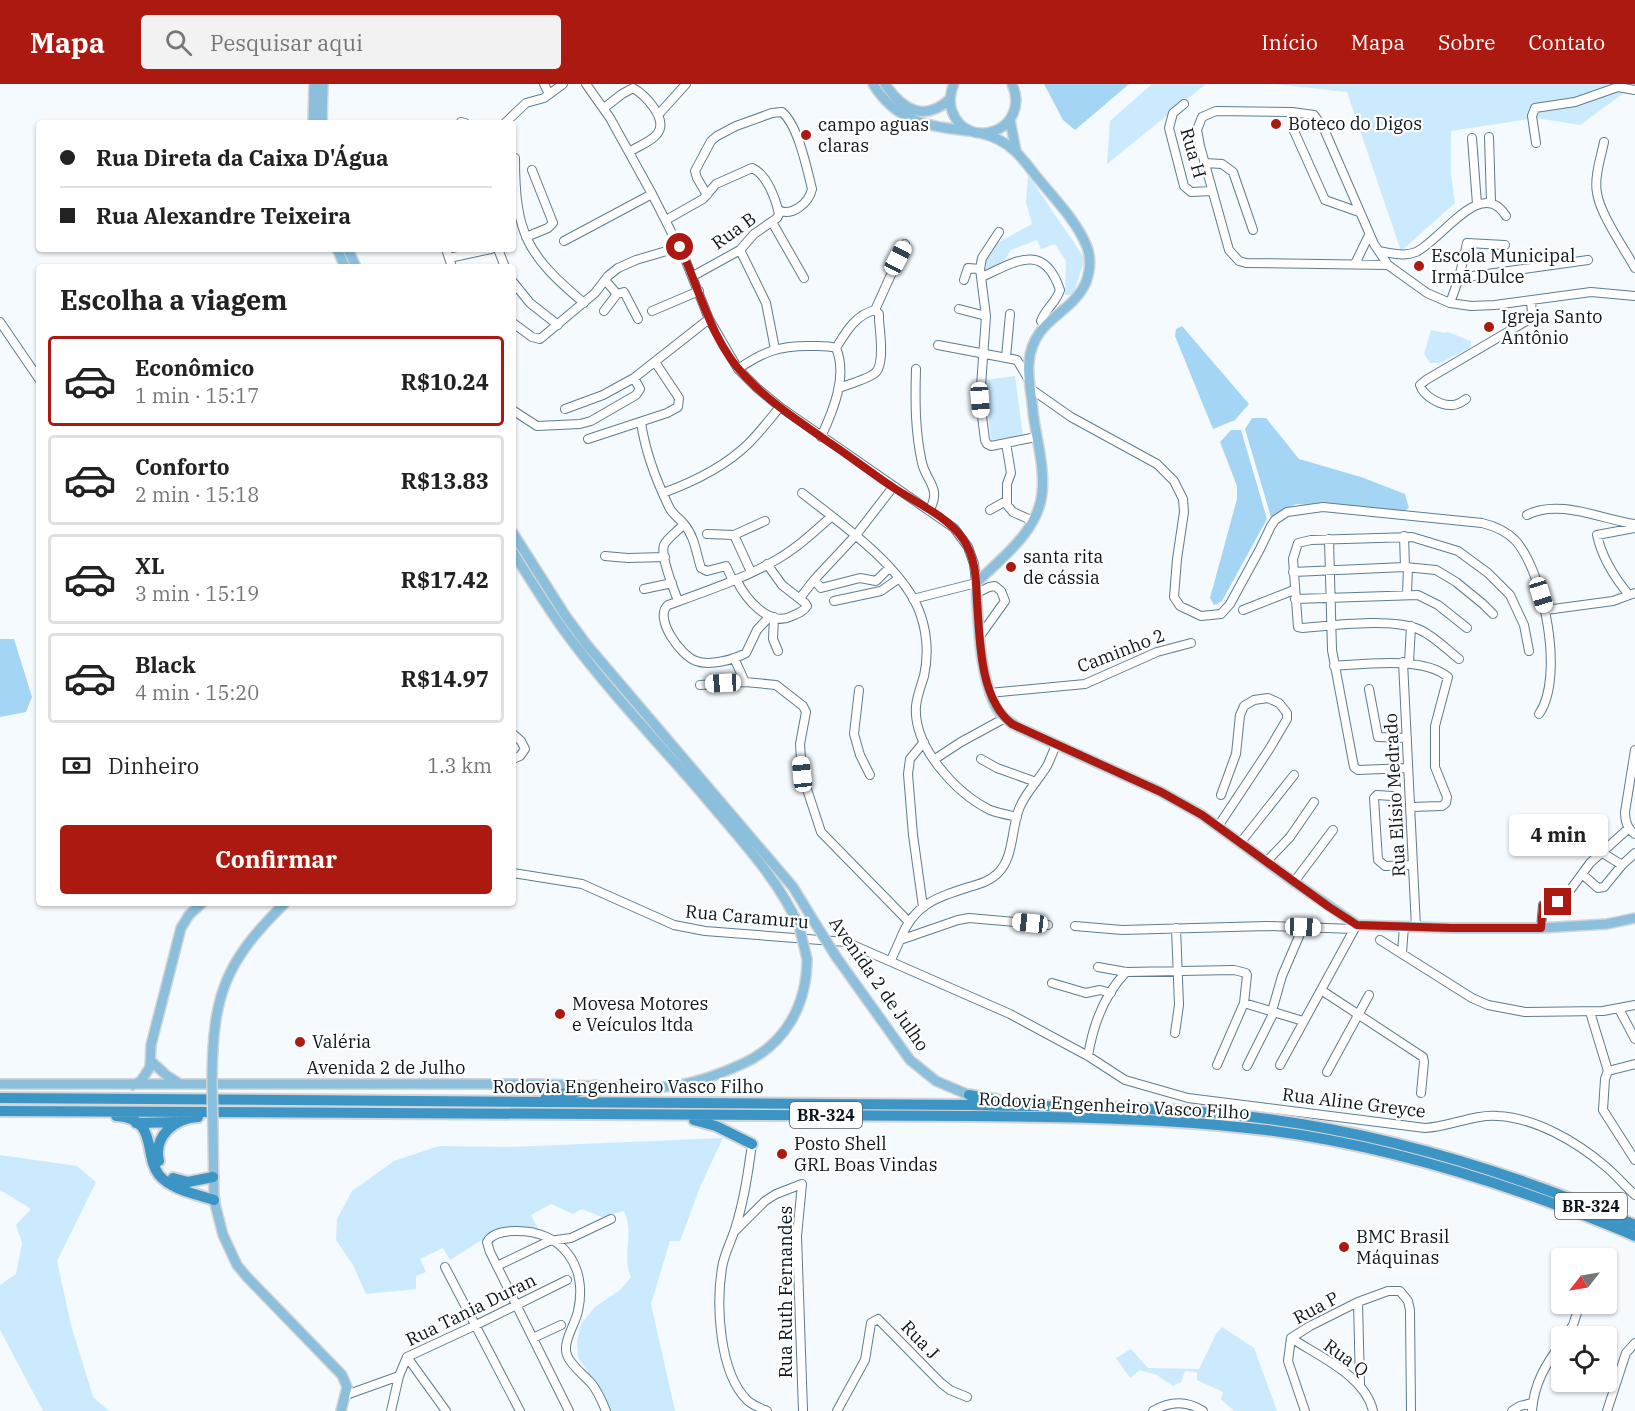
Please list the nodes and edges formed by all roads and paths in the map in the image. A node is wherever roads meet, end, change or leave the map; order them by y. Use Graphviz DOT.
graph roads {
  1 [pos="314,84"];
  2 [pos="323,84"];
  3 [pos="544,84"];
  4 [pos="563,84"];
  5 [pos="586,84"];
  6 [pos="686,84"];
  7 [pos="873,84"];
  8 [pos="885,84"];
  9 [pos="1012,84"];
  10 [pos="953,85"];
  11 [pos="634,86"];
  12 [pos="1635,90"];
  13 [pos="549,94"];
  14 [pos="950,99"];
  15 [pos="1184,104"];
  16 [pos="604,108"];
  17 [pos="658,115"];
  18 [pos="313,120"];
  19 [pos="322,120"];
  20 [pos="508,120"];
  21 [pos="1010,120"];
  22 [pos="1294,131"];
  23 [pos="975,132"];
  24 [pos="1489,137"];
  25 [pos="1472,138"];
  26 [pos="1604,142"];
  27 [pos="1536,143"];
  28 [pos="1016,151"];
  29 [pos="629,152"];
  30 [pos="1205,163"];
  31 [pos="532,170"];
  32 [pos="1212,191"];
  33 [pos="652,194"];
  34 [pos="706,195"];
  35 [pos="516,202"];
  36 [pos="1491,202"];
  37 [pos="1477,204"];
  38 [pos="778,210"];
  39 [pos="1359,212"];
  40 [pos="1506,216"];
  41 [pos="666,219"];
  42 [pos="772,222"];
  43 [pos="1252,230"];
  44 [pos="999,232"];
  45 [pos="1369,235"];
  46 [pos="526,237"];
  47 [pos="564,241"];
  48 [pos="905,244"];
  49 [pos="1505,245"];
  50 [pos="680,247"];
  51 [pos="740,250"];
  52 [pos="1379,251"];
  53 [pos="447,252"];
  54 [pos="472,252"];
  55 [pos="449,258"];
  56 [pos="1588,260"];
  57 [pos="451,264"];
  58 [pos="1355,264"];
  59 [pos="1388,265"];
  60 [pos="1635,268"];
  61 [pos="981,273"];
  62 [pos="693,276"];
  63 [pos="804,278"];
  64 [pos="1459,278"];
  65 [pos="605,280"];
  66 [pos="964,280"];
  67 [pos="516,286"];
  68 [pos="699,291"];
  69 [pos="616,294"];
  70 [pos="1635,296"];
  71 [pos="1531,301"];
  72 [pos="584,303"];
  73 [pos="1450,303"];
  74 [pos="958,309"];
  75 [pos="875,310"];
  76 [pos="604,311"];
  77 [pos="652,311"];
  78 [pos="1010,314"];
  79 [pos="986,316"];
  80 [pos="638,319"];
  81 [pos="709,319"];
  82 [pos="0,322"];
  83 [pos="516,325"];
  84 [pos="558,325"];
  85 [pos="1045,325"];
  86 [pos="938,345"];
  87 [pos="836,348"];
  88 [pos="775,349"];
  89 [pos="984,354"];
  90 [pos="1006,357"];
  91 [pos="655,362"];
  92 [pos="738,369"];
  93 [pos="916,369"];
  94 [pos="36,375"];
  95 [pos="634,378"];
  96 [pos="1030,385"];
  97 [pos="839,388"];
  98 [pos="1466,399"];
  99 [pos="780,407"];
  100 [pos="565,409"];
  101 [pos="516,412"];
  102 [pos="641,422"];
  103 [pos="821,437"];
  104 [pos="1036,437"];
  105 [pos="588,439"];
  106 [pos="1006,443"];
  107 [pos="893,488"];
  108 [pos="663,493"];
  109 [pos="802,493"];
  110 [pos="1006,501"];
  111 [pos="990,510"];
  112 [pos="929,511"];
  113 [pos="1527,514"];
  114 [pos="832,516"];
  115 [pos="765,521"];
  116 [pos="1033,521"];
  117 [pos="684,524"];
  118 [pos="1635,526"];
  119 [pos="707,534"];
  120 [pos="734,535"];
  121 [pos="856,535"];
  122 [pos="1404,536"];
  123 [pos="516,537"];
  124 [pos="1329,539"];
  125 [pos="605,556"];
  126 [pos="516,557"];
  127 [pos="665,557"];
  128 [pos="767,564"];
  129 [pos="1406,567"];
  130 [pos="889,568"];
  131 [pos="1329,569"];
  132 [pos="750,572"];
  133 [pos="1293,572"];
  134 [pos="898,579"];
  135 [pos="734,580"];
  136 [pos="814,580"];
  137 [pos="672,583"];
  138 [pos="976,588"];
  139 [pos="644,589"];
  140 [pos="1294,590"];
  141 [pos="1407,594"];
  142 [pos="1632,594"];
  143 [pos="800,598"];
  144 [pos="1329,598"];
  145 [pos="913,599"];
  146 [pos="1295,599"];
  147 [pos="678,601"];
  148 [pos="834,601"];
  149 [pos="1243,610"];
  150 [pos="1546,610"];
  151 [pos="1492,614"];
  152 [pos="772,617"];
  153 [pos="1330,626"];
  154 [pos="1411,626"];
  155 [pos="1467,628"];
  156 [pos="980,636"];
  157 [pos="1191,643"];
  158 [pos="778,651"];
  159 [pos="1529,651"];
  160 [pos="734,658"];
  161 [pos="1459,659"];
  162 [pos="1406,663"];
  163 [pos="1334,666"];
  164 [pos="745,682"];
  165 [pos="700,685"];
  166 [pos="1369,689"];
  167 [pos="859,690"];
  168 [pos="989,693"];
  169 [pos="1539,714"];
  170 [pos="1005,718"];
  171 [pos="516,737"];
  172 [pos="1407,738"];
  173 [pos="924,742"];
  174 [pos="1056,745"];
  175 [pos="1635,750"];
  176 [pos="516,758"];
  177 [pos="935,759"];
  178 [pos="981,759"];
  179 [pos="1408,768"];
  180 [pos="870,775"];
  181 [pos="1294,775"];
  182 [pos="1036,782"];
  183 [pos="1221,795"];
  184 [pos="1392,796"];
  185 [pos="1314,802"];
  186 [pos="1410,807"];
  187 [pos="1017,818"];
  188 [pos="1219,825"];
  189 [pos="1334,830"];
  190 [pos="1632,831"];
  191 [pos="1241,842"];
  192 [pos="1601,852"];
  193 [pos="1635,853"];
  194 [pos="1267,861"];
  195 [pos="1413,865"];
  196 [pos="1622,865"];
  197 [pos="516,873"];
  198 [pos="1582,874"];
  199 [pos="1294,882"];
  200 [pos="199,906"];
  201 [pos="282,906"];
  202 [pos="923,907"];
  203 [pos="1635,918"];
  204 [pos="908,921"];
  205 [pos="1606,924"];
  206 [pos="1048,925"];
  207 [pos="1075,926"];
  208 [pos="1404,926"];
  209 [pos="1635,926"];
  210 [pos="1303,927"];
  211 [pos="1355,927"];
  212 [pos="1416,927"];
  213 [pos="1176,928"];
  214 [pos="1541,928"];
  215 [pos="900,940"];
  216 [pos="1380,940"];
  217 [pos="1402,953"];
  218 [pos="891,960"];
  219 [pos="1098,967"];
  220 [pos="1178,970"];
  221 [pos="1126,972"];
  222 [pos="1052,983"];
  223 [pos="1321,990"];
  224 [pos="1111,993"];
  225 [pos="1369,994"];
  226 [pos="1244,1003"];
  227 [pos="1635,1005"];
  228 [pos="1619,1009"];
  229 [pos="1273,1012"];
  230 [pos="1590,1012"];
  231 [pos="1359,1015"];
  232 [pos="1303,1021"];
  233 [pos="1175,1033"];
  234 [pos="1635,1039"];
  235 [pos="1072,1048"];
  236 [pos="1088,1056"];
  237 [pos="151,1061"];
  238 [pos="1635,1064"];
  239 [pos="1216,1065"];
  240 [pos="1280,1065"];
  241 [pos="1247,1066"];
  242 [pos="1608,1071"];
  243 [pos="1327,1072"];
  244 [pos="0,1084"];
  245 [pos="133,1085"];
  246 [pos="183,1085"];
  247 [pos="595,1086"];
  248 [pos="1421,1093"];
  249 [pos="969,1095"];
  250 [pos="0,1098"];
  251 [pos="510,1102"];
  252 [pos="1129,1108"];
  253 [pos="0,1111"];
  254 [pos="71,1111"];
  255 [pos="247,1112"];
  256 [pos="668,1115"];
  257 [pos="176,1122"];
  258 [pos="136,1123"];
  259 [pos="752,1144"];
  260 [pos="1635,1160"];
  261 [pos="213,1177"];
  262 [pos="1635,1196"];
  263 [pos="214,1200"];
  264 [pos="611,1219"];
  265 [pos="1635,1225"];
  266 [pos="735,1231"];
  267 [pos="1635,1236"];
  268 [pos="555,1240"];
  269 [pos="497,1266"];
  270 [pos="445,1267"];
  271 [pos="567,1280"];
  272 [pos="1358,1302"];
  273 [pos="516,1305"];
  274 [pos="477,1325"];
  275 [pos="561,1325"];
  276 [pos="533,1338"];
  277 [pos="1291,1338"];
  278 [pos="1635,1342"];
  279 [pos="407,1357"];
  280 [pos="1551,1358"];
  281 [pos="399,1376"];
  282 [pos="1360,1384"];
  283 [pos="346,1395"];
  284 [pos="967,1397"];
  285 [pos="1532,1407"];
  286 [pos="341,1411"];
  287 [pos="391,1411"];
  288 [pos="446,1411"];
  289 [pos="520,1411"];
  290 [pos="569,1411"];
  291 [pos="606,1411"];
  292 [pos="767,1411"];
  293 [pos="803,1411"];
  294 [pos="837,1411"];
  295 [pos="1153,1411"];
  296 [pos="1203,1411"];
  297 [pos="1305,1411"];
  298 [pos="1373,1411"];
  299 [pos="1411,1411"];
  300 [pos="1512,1411"];
  301 [pos="1607,1411"];
  1 -- 18 [label="main road"];
  2 -- 19 [label="main road"];
  3 -- 13 [label="street"];
  4 -- 13 [label="street"];
  5 -- 16 [label="street"];
  6 -- 17 [label="street"];
  7 -- 23 [label="main road"];
  8 -- 14 [label="main road"];
  9 -- 21 [label="main road"];
  10 -- 14 [label="main road"];
  11 -- 16 [label="street"];
  11 -- 17 [label="street"];
  12 -- 27 [label="street"];
  13 -- 20 [label="street"];
  14 -- 23 [label="main road"];
  15 -- 32 [label="street, Rua H"];
  16 -- 29 [label="street"];
  17 -- 29 [label="street"];
  21 -- 23 [label="main road"];
  21 -- 28 [label="main road"];
  22 -- 39 [label="street"];
  23 -- 28 [label="main road"];
  24 -- 36 [label="street"];
  25 -- 37 [label="street"];
  26 -- 60 [label="street"];
  28 -- 85 [label="main road"];
  29 -- 33 [label="street"];
  30 -- 32 [label="street"];
  30 -- 39 [label="street"];
  30 -- 43 [label="street"];
  31 -- 46 [label="street"];
  32 -- 58 [label="street"];
  33 -- 41 [label="street"];
  33 -- 47 [label="street"];
  34 -- 38 [label="street, Rua B"];
  34 -- 38 [label="street"];
  34 -- 41 [label="street, Rua B"];
  35 -- 46 [label="street"];
  36 -- 37 [label="street"];
  36 -- 40 [label="street"];
  37 -- 52 [label="street"];
  38 -- 42 [label="street, Rua B"];
  39 -- 45 [label="street"];
  41 -- 50 [label="street"];
  42 -- 51 [label="street, Rua B"];
  42 -- 63 [label="street"];
  44 -- 61 [label="street"];
  45 -- 52 [label="street"];
  45 -- 58 [label="street"];
  46 -- 72 [label="street"];
  48 -- 75 [label="street"];
  49 -- 64 [label="street"];
  50 -- 62 [label="street"];
  50 -- 65 [label="street"];
  51 -- 62 [label="street, Rua B"];
  51 -- 88 [label="street"];
  52 -- 59 [label="street"];
  53 -- 55 [label="street"];
  54 -- 55 [label="street"];
  55 -- 57 [label="street"];
  56 -- 64 [label="street"];
  58 -- 59 [label="street"];
  59 -- 73 [label="street"];
  61 -- 66 [label="street"];
  61 -- 79 [label="street"];
  61 -- 85 [label="street"];
  62 -- 68 [label="street"];
  64 -- 73 [label="street"];
  65 -- 69 [label="street"];
  65 -- 72 [label="street"];
  67 -- 84 [label="street"];
  68 -- 77 [label="street"];
  68 -- 81 [label="street"];
  69 -- 76 [label="street"];
  69 -- 80 [label="street"];
  70 -- 71 [label="street"];
  71 -- 73 [label="street"];
  71 -- 98 [label="street"];
  72 -- 84 [label="street"];
  74 -- 79 [label="street"];
  75 -- 87 [label="street"];
  75 -- 97 [label="street"];
  78 -- 90 [label="street"];
  79 -- 89 [label="street"];
  81 -- 91 [label="street"];
  81 -- 92 [label="street"];
  82 -- 94 [label="street"];
  83 -- 84 [label="street"];
  85 -- 96 [label="main road"];
  86 -- 89 [label="street"];
  87 -- 88 [label="street"];
  87 -- 97 [label="street"];
  88 -- 92 [label="street"];
  89 -- 90 [label="street"];
  89 -- 106 [label="street"];
  90 -- 96 [label="street"];
  91 -- 95 [label="street"];
  91 -- 102 [label="street"];
  92 -- 99 [label="street"];
  93 -- 112 [label="street"];
  95 -- 100 [label="street"];
  95 -- 101 [label="street"];
  96 -- 104 [label="main road"];
  96 -- 150 [label="street"];
  97 -- 103 [label="street"];
  99 -- 103 [label="street"];
  99 -- 108 [label="street"];
  102 -- 105 [label="street"];
  102 -- 108 [label="street"];
  103 -- 107 [label="street"];
  104 -- 106 [label="street"];
  104 -- 116 [label="main road"];
  106 -- 110 [label="street"];
  107 -- 112 [label="street"];
  107 -- 121 [label="street"];
  108 -- 117 [label="street"];
  109 -- 114 [label="street"];
  110 -- 111 [label="street"];
  110 -- 116 [label="street"];
  112 -- 138 [label="street"];
  113 -- 118 [label="street"];
  114 -- 121 [label="street"];
  114 -- 128 [label="street"];
  115 -- 120 [label="street"];
  116 -- 138 [label="main road"];
  117 -- 127 [label="street"];
  117 -- 135 [label="street"];
  118 -- 142 [label="street"];
  119 -- 120 [label="street"];
  120 -- 132 [label="street"];
  121 -- 130 [label="street"];
  121 -- 136 [label="street"];
  122 -- 124 [label="street"];
  122 -- 129 [label="street"];
  122 -- 159 [label="street"];
  123 -- 249 [label="main road, Avenida 2 de Julho, bridge"];
  124 -- 131 [label="street"];
  124 -- 133 [label="street"];
  125 -- 127 [label="street"];
  126 -- 247 [label="main road, Avenida 2 de Julho, bridge"];
  127 -- 137 [label="street"];
  128 -- 132 [label="street"];
  128 -- 143 [label="street"];
  129 -- 131 [label="street"];
  129 -- 141 [label="street"];
  129 -- 151 [label="street"];
  130 -- 134 [label="street"];
  130 -- 136 [label="street"];
  131 -- 133 [label="street"];
  131 -- 144 [label="street"];
  132 -- 135 [label="street"];
  133 -- 140 [label="street"];
  134 -- 145 [label="street"];
  134 -- 148 [label="street"];
  135 -- 147 [label="street"];
  135 -- 152 [label="street"];
  136 -- 143 [label="street"];
  137 -- 139 [label="street"];
  137 -- 147 [label="street"];
  138 -- 145 [label="street"];
  138 -- 156 [label="main road"];
  138 -- 156 [label="street"];
  140 -- 146 [label="street"];
  140 -- 149 [label="street"];
  141 -- 144 [label="street"];
  141 -- 155 [label="street"];
  142 -- 150 [label="street"];
  143 -- 152 [label="street"];
  144 -- 146 [label="street"];
  144 -- 153 [label="street"];
  145 -- 173 [label="street"];
  146 -- 153 [label="street"];
  147 -- 160 [label="street"];
  150 -- 169 [label="street"];
  152 -- 158 [label="street"];
  152 -- 160 [label="street"];
  153 -- 154 [label="street"];
  153 -- 163 [label="street"];
  154 -- 161 [label="street"];
  154 -- 162 [label="street, Rua Elísio Medrado"];
  156 -- 168 [label="main road"];
  157 -- 168 [label="street, Caminho 2"];
  160 -- 164 [label="street"];
  162 -- 163 [label="street"];
  162 -- 172 [label="street, Rua Elísio Medrado"];
  162 -- 186 [label="street"];
  163 -- 179 [label="street"];
  164 -- 165 [label="street"];
  164 -- 204 [label="street"];
  166 -- 172 [label="street"];
  167 -- 180 [label="street"];
  168 -- 170 [label="main road"];
  170 -- 174 [label="main road"];
  170 -- 177 [label="street"];
  171 -- 176 [label="street"];
  172 -- 179 [label="street, Rua Elísio Medrado"];
  173 -- 177 [label="street"];
  173 -- 202 [label="street"];
  174 -- 182 [label="street"];
  174 -- 188 [label="main road"];
  175 -- 190 [label="street"];
  177 -- 187 [label="street"];
  178 -- 182 [label="street"];
  179 -- 186 [label="street, Rua Elísio Medrado"];
  181 -- 191 [label="street"];
  182 -- 187 [label="street"];
  183 -- 188 [label="street"];
  184 -- 195 [label="street"];
  185 -- 194 [label="street"];
  186 -- 195 [label="street, Rua Elísio Medrado"];
  187 -- 202 [label="street"];
  188 -- 191 [label="main road"];
  189 -- 199 [label="street"];
  190 -- 192 [label="street"];
  191 -- 194 [label="main road"];
  192 -- 196 [label="street"];
  192 -- 198 [label="street"];
  193 -- 196 [label="street"];
  194 -- 199 [label="main road"];
  195 -- 212 [label="street, Rua Elísio Medrado"];
  196 -- 198 [label="street"];
  197 -- 218 [label="street, Rua Caramuru"];
  198 -- 214 [label="street"];
  199 -- 211 [label="main road"];
  200 -- 237 [label="main road"];
  201 -- 261 [label="main road, bridge"];
  202 -- 204 [label="street"];
  203 -- 205 [label="main road"];
  204 -- 215 [label="street"];
  205 -- 209 [label="main road"];
  205 -- 214 [label="main road"];
  206 -- 215 [label="street"];
  207 -- 213 [label="street"];
  208 -- 211 [label="main road"];
  208 -- 212 [label="main road"];
  208 -- 217 [label="street"];
  210 -- 211 [label="street"];
  210 -- 213 [label="street"];
  210 -- 229 [label="street"];
  211 -- 223 [label="street"];
  212 -- 214 [label="main road"];
  213 -- 220 [label="street"];
  215 -- 218 [label="street"];
  216 -- 217 [label="street"];
  217 -- 230 [label="street"];
  218 -- 235 [label="street, Rua Caramuru"];
  219 -- 221 [label="street"];
  220 -- 221 [label="street"];
  220 -- 226 [label="street"];
  220 -- 233 [label="street"];
  221 -- 224 [label="street"];
  222 -- 224 [label="street"];
  223 -- 231 [label="street"];
  223 -- 232 [label="street"];
  224 -- 236 [label="street"];
  225 -- 231 [label="street"];
  226 -- 229 [label="street"];
  226 -- 239 [label="street"];
  227 -- 228 [label="street"];
  228 -- 230 [label="street"];
  228 -- 234 [label="street"];
  229 -- 232 [label="street"];
  229 -- 241 [label="street"];
  230 -- 242 [label="street"];
  231 -- 243 [label="street"];
  231 -- 248 [label="street"];
  232 -- 240 [label="street"];
  235 -- 236 [label="street, Rua Aline Greyce"];
  236 -- 262 [label="street, Rua Aline Greyce"];
  237 -- 245 [label="main road"];
  237 -- 246 [label="main road"];
  238 -- 242 [label="street"];
  242 -- 260 [label="street"];
  244 -- 245 [label="main road, Avenida 2 de Julho"];
  245 -- 246 [label="main road, Avenida 2 de Julho"];
  246 -- 247 [label="main road, Avenida 2 de Julho"];
  247 -- 251 [label="highway"];
  249 -- 252 [label="highway"];
  250 -- 251 [label="highway, Rodovia Engenheiro Vasco Filho / BR-324"];
  251 -- 252 [label="highway, Rodovia Engenheiro Vasco Filho / BR-324"];
  252 -- 265 [label="highway, Rodovia Engenheiro Vasco Filho / BR-324"];
  253 -- 254 [label="highway, Rodovia Engenheiro Vasco Filho / BR-324"];
  254 -- 255 [label="highway, Rodovia Engenheiro Vasco Filho / BR-324"];
  254 -- 258 [label="highway"];
  255 -- 256 [label="highway, Rodovia Engenheiro Vasco Filho / BR-324"];
  255 -- 257 [label="highway"];
  256 -- 259 [label="highway"];
  256 -- 267 [label="highway, Rodovia Engenheiro Vasco Filho / BR-324"];
  257 -- 258 [label="highway"];
  257 -- 261 [label="highway"];
  258 -- 263 [label="highway"];
  259 -- 266 [label="street, Rua Ruth Fernandes"];
  261 -- 263 [label="main road"];
  263 -- 283 [label="main road"];
  264 -- 268 [label="street"];
  266 -- 292 [label="street, Rua Ruth Fernandes"];
  266 -- 293 [label="street, Rua Ruth Fernandes"];
  268 -- 269 [label="street"];
  268 -- 269 [label="street"];
  268 -- 291 [label="street"];
  269 -- 273 [label="street"];
  270 -- 274 [label="street"];
  271 -- 273 [label="street, Rua Tania Duran"];
  272 -- 277 [label="street, Rua P"];
  272 -- 282 [label="street"];
  272 -- 299 [label="street, Rua P"];
  273 -- 274 [label="street, Rua Tania Duran"];
  273 -- 276 [label="street"];
  274 -- 279 [label="street, Rua Tania Duran"];
  274 -- 289 [label="street"];
  275 -- 276 [label="street"];
  276 -- 290 [label="street"];
  277 -- 282 [label="street, Rua Q"];
  277 -- 297 [label="street, Rua P"];
  278 -- 301 [label="street"];
  279 -- 281 [label="street, Rua Tania Duran"];
  279 -- 288 [label="street"];
  280 -- 285 [label="street"];
  281 -- 283 [label="street"];
  281 -- 287 [label="street, Rua Tania Duran"];
  282 -- 298 [label="street, Rua Q"];
  283 -- 286 [label="main road"];
  284 -- 294 [label="street, Rua J"];
  285 -- 300 [label="street"];
  295 -- 296 [label="street"];
}
